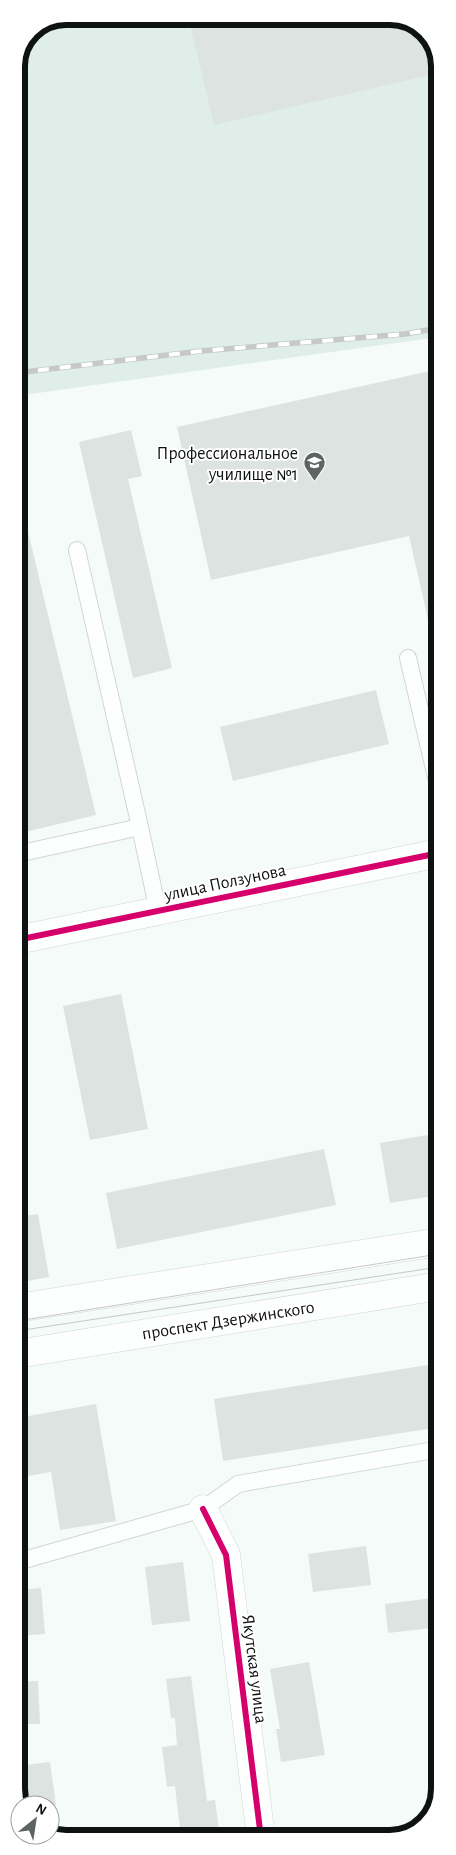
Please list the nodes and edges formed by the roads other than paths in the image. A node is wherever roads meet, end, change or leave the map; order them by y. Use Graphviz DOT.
graph roads {
  1 [pos="77,550"];
  2 [pos="408,658"];
  3 [pos="431,756"];
  4 [pos="140,827"];
  5 [pos="25,852"];
  6 [pos="431,856"];
  7 [pos="158,911"];
  8 [pos="25,938"];
  9 [pos="431,1243"];
  10 [pos="431,1287"];
  11 [pos="25,1307"];
  12 [pos="25,1353"];
  13 [pos="431,1451"];
  14 [pos="203,1509"];
  15 [pos="25,1560"];
  16 [pos="260,1830"];
  1 -- 4 [label="lane"];
  2 -- 3 [label="lane"];
  4 -- 5 [label="lane"];
  4 -- 7 [label="lane"];
  6 -- 7 [label="main road, улица Ползунова"];
  7 -- 8 [label="main road, улица Ползунова"];
  9 -- 11 [label="main road"];
  10 -- 12 [label="main road, проспект Дзержинского"];
  13 -- 14 [label="lane"];
  14 -- 15 [label="lane"];
  14 -- 16 [label="main road, Якутская улица"];
}
